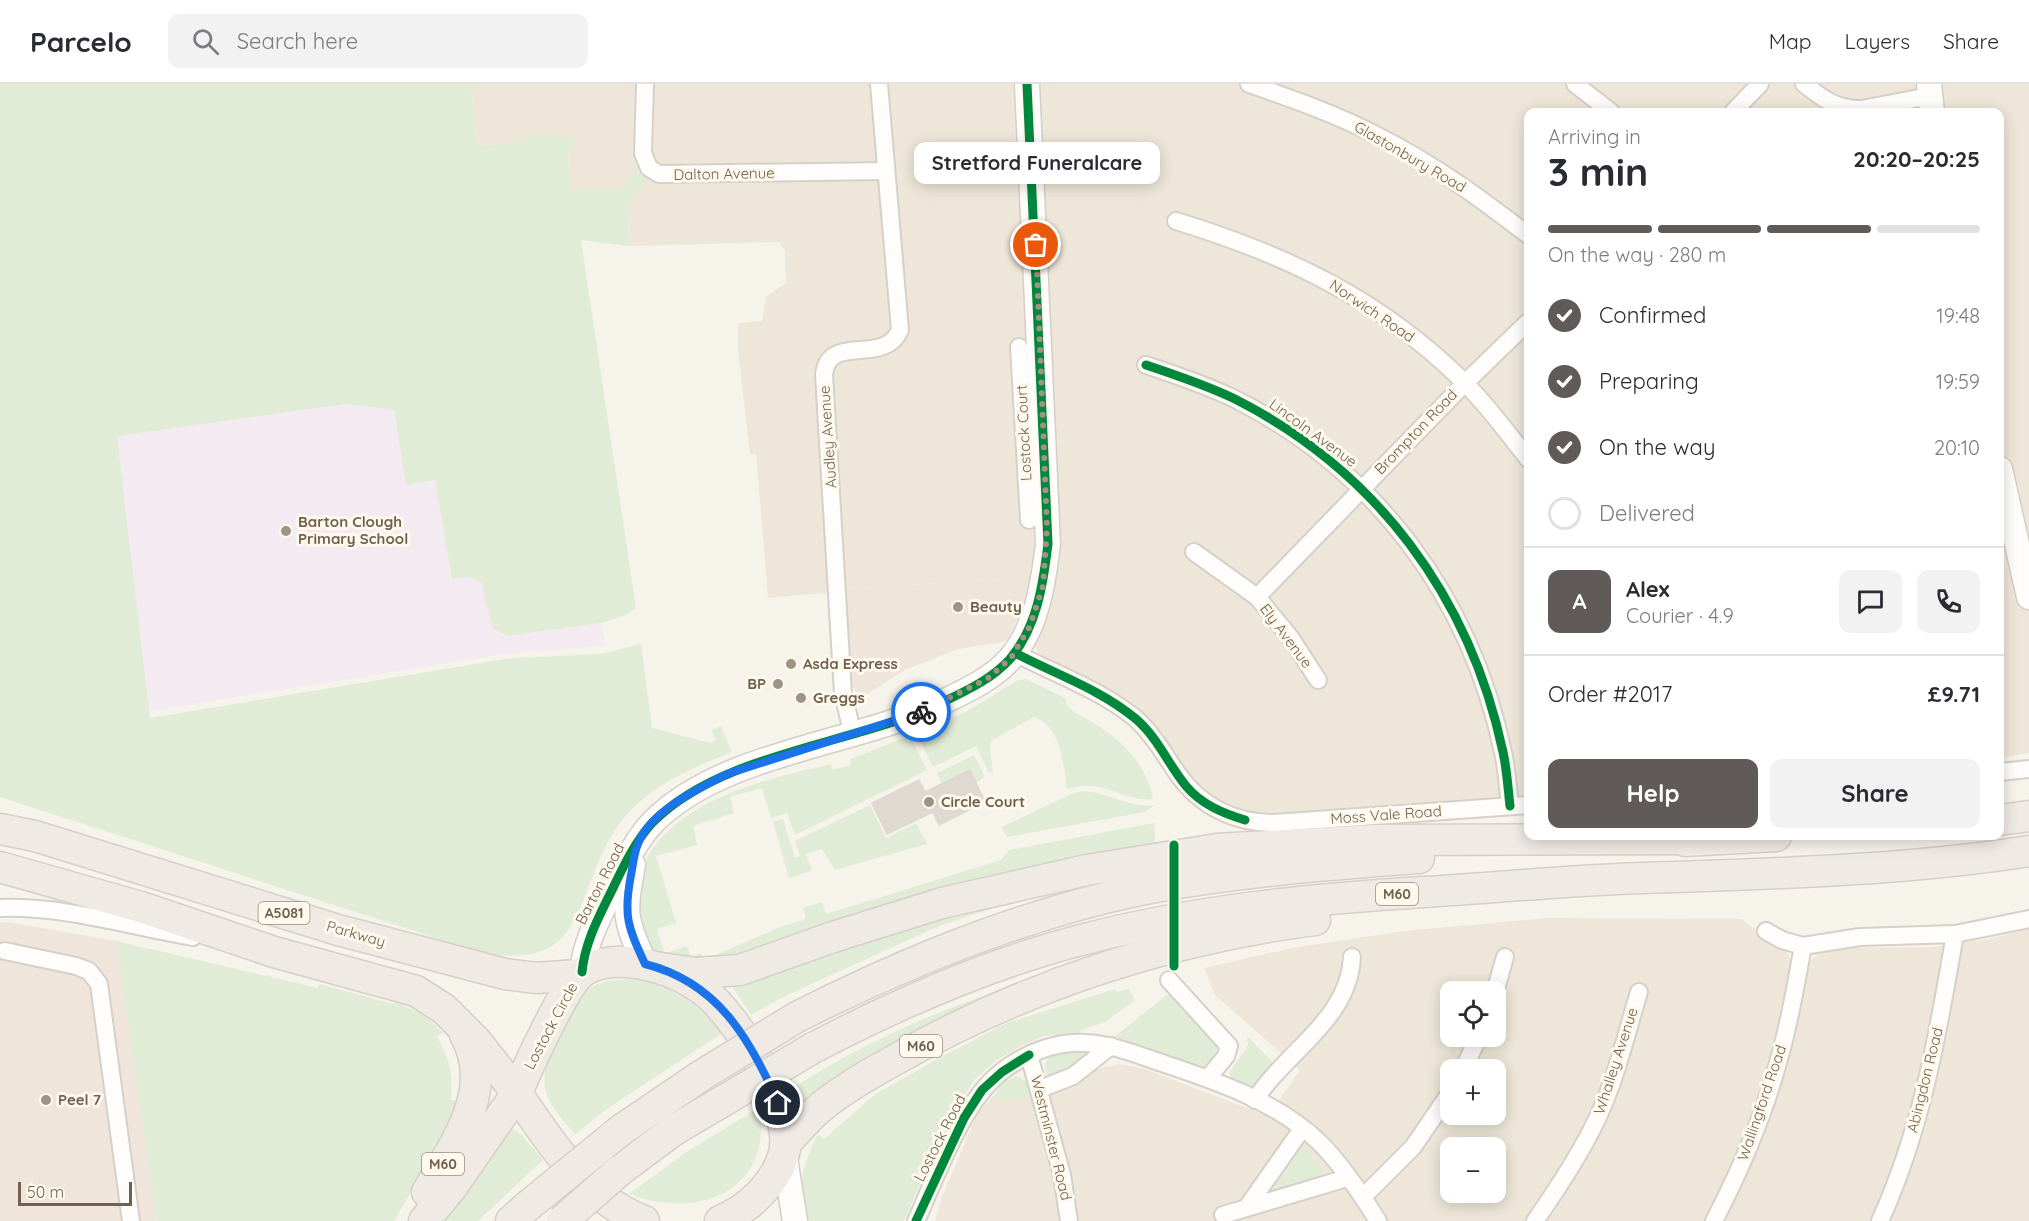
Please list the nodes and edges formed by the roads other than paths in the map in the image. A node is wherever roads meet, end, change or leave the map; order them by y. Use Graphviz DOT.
graph roads {
  1 [pos="645,84"];
  2 [pos="879,84"];
  3 [pos="1028,84"];
  4 [pos="1249,84"];
  5 [pos="1575,84"];
  6 [pos="1760,84"];
  7 [pos="1804,84"];
  8 [pos="1930,97"];
  9 [pos="1606,108"];
  10 [pos="1736,108"];
  11 [pos="1847,108"];
  12 [pos="1867,108"];
  13 [pos="886,171"];
  14 [pos="1176,221"];
  15 [pos="1524,233"];
  16 [pos="1524,326"];
  17 [pos="1019,347"];
  18 [pos="1146,365"];
  19 [pos="1465,382"];
  20 [pos="1032,396"];
  21 [pos="1524,454"];
  22 [pos="2004,487"];
  23 [pos="1362,488"];
  24 [pos="1037,494"];
  25 [pos="1029,520"];
  26 [pos="1194,552"];
  27 [pos="2029,596"];
  28 [pos="1257,597"];
  29 [pos="1015,652"];
  30 [pos="1317,680"];
  31 [pos="853,735"];
  32 [pos="2029,769"];
  33 [pos="2004,772"];
  34 [pos="1524,805"];
  35 [pos="1510,806"];
  36 [pos="2029,816"];
  37 [pos="2004,819"];
  38 [pos="0,820"];
  39 [pos="0,828"];
  40 [pos="35,836"];
  41 [pos="1524,840"];
  42 [pos="1690,840"];
  43 [pos="638,842"];
  44 [pos="0,845"];
  45 [pos="2017,853"];
  46 [pos="0,867"];
  47 [pos="1612,880"];
  48 [pos="0,908"];
  49 [pos="2029,919"];
  50 [pos="1766,931"];
  51 [pos="1955,934"];
  52 [pos="1803,945"];
  53 [pos="5,951"];
  54 [pos="274,952"];
  55 [pos="1352,957"];
  56 [pos="1505,957"];
  57 [pos="653,966"];
  58 [pos="580,974"];
  59 [pos="1169,980"];
  60 [pos="1498,981"];
  61 [pos="1639,992"];
  62 [pos="458,1023"];
  63 [pos="1111,1046"];
  64 [pos="1029,1055"];
  65 [pos="1208,1078"];
  66 [pos="1040,1089"];
  67 [pos="516,1093"];
  68 [pos="1255,1100"];
  69 [pos="1440,1108"];
  70 [pos="1302,1129"];
  71 [pos="785,1148"];
  72 [pos="1347,1178"];
  73 [pos="1363,1197"];
  74 [pos="1247,1207"];
  75 [pos="520,1213"];
  76 [pos="1223,1215"];
  77 [pos="1883,1220"];
  78 [pos="131,1221"];
  79 [pos="411,1221"];
  80 [pos="424,1221"];
  81 [pos="562,1221"];
  82 [pos="644,1221"];
  83 [pos="720,1221"];
  84 [pos="795,1221"];
  85 [pos="916,1221"];
  86 [pos="1068,1221"];
  87 [pos="1378,1221"];
  88 [pos="1535,1221"];
  89 [pos="1714,1221"];
  1 -- 13 [label="street, Dalton Avenue"];
  2 -- 13 [label="street, Audley Avenue"];
  3 -- 20 [label="street, Barton Road"];
  4 -- 15 [label="street, Glastonbury Road"];
  5 -- 9 [label="street"];
  6 -- 10 [label="street"];
  7 -- 11 [label="street"];
  8 -- 12 [label="street"];
  13 -- 31 [label="street, Audley Avenue"];
  14 -- 19 [label="street, Norwich Road"];
  16 -- 19 [label="street, Brompton Road"];
  17 -- 20 [label="street, Lostock Court"];
  18 -- 23 [label="street, Lincoln Avenue"];
  19 -- 21 [label="street, Norwich Road"];
  19 -- 23 [label="street, Brompton Road"];
  20 -- 24 [label="street, Barton Road"];
  22 -- 27 [label="street"];
  23 -- 28 [label="street, Brompton Road"];
  23 -- 35 [label="street, Lincoln Avenue"];
  24 -- 25 [label="street, Lostock Court"];
  24 -- 29 [label="street, Barton Road"];
  26 -- 28 [label="street, Ely Avenue"];
  28 -- 30 [label="street, Ely Avenue"];
  29 -- 31 [label="street, Barton Road"];
  29 -- 35 [label="street, Moss Vale Road"];
  31 -- 43 [label="street, Barton Road"];
  32 -- 33 [label="street"];
  34 -- 35 [label="street, Moss Vale Road"];
  36 -- 37 [label="highway"];
  38 -- 40 [label="highway, A5081"];
  39 -- 40 [label="highway, Parkway / A5081"];
  40 -- 44 [label="street"];
  40 -- 58 [label="highway, Parkway / A5081"];
  41 -- 57 [label="highway, M60"];
  42 -- 75 [label="highway, M60, bridge"];
  43 -- 57 [label="street, Barton Road"];
  43 -- 58 [label="street, Barton Road"];
  45 -- 47 [label="highway, M60"];
  46 -- 54 [label="highway, A5081"];
  47 -- 71 [label="highway, M60"];
  47 -- 81 [label="highway, M60, bridge"];
  48 -- 54 [label="street"];
  49 -- 51 [label="street"];
  50 -- 52 [label="street"];
  51 -- 52 [label="street"];
  51 -- 77 [label="street, Abingdon Road"];
  52 -- 89 [label="street, Wallingford Road"];
  53 -- 78 [label="street"];
  54 -- 62 [label="highway, A5081"];
  55 -- 68 [label="street"];
  56 -- 60 [label="street"];
  57 -- 58 [label="highway, Lostock Circle"];
  57 -- 71 [label="highway, Lostock Circle"];
  58 -- 67 [label="highway, Lostock Circle"];
  59 -- 65 [label="street"];
  61 -- 88 [label="street, Whalley Avenue"];
  62 -- 67 [label="highway, A5081"];
  62 -- 79 [label="highway, M60"];
  63 -- 64 [label="street, Lostock Road"];
  63 -- 65 [label="street, Lostock Road"];
  63 -- 66 [label="street"];
  64 -- 66 [label="street, Westminster Road"];
  64 -- 85 [label="street, Lostock Road"];
  65 -- 68 [label="street, Lostock Road"];
  66 -- 86 [label="street, Westminster Road"];
  67 -- 80 [label="highway, Lostock Circle / M60"];
  67 -- 82 [label="highway"];
  68 -- 70 [label="street, Lostock Road"];
  69 -- 73 [label="street"];
  70 -- 72 [label="street, Lostock Road"];
  70 -- 74 [label="street"];
  71 -- 83 [label="highway"];
  71 -- 84 [label="street"];
  72 -- 73 [label="street, Lostock Road"];
  72 -- 74 [label="street"];
  73 -- 87 [label="street, Lostock Road"];
  74 -- 76 [label="street"];
}
